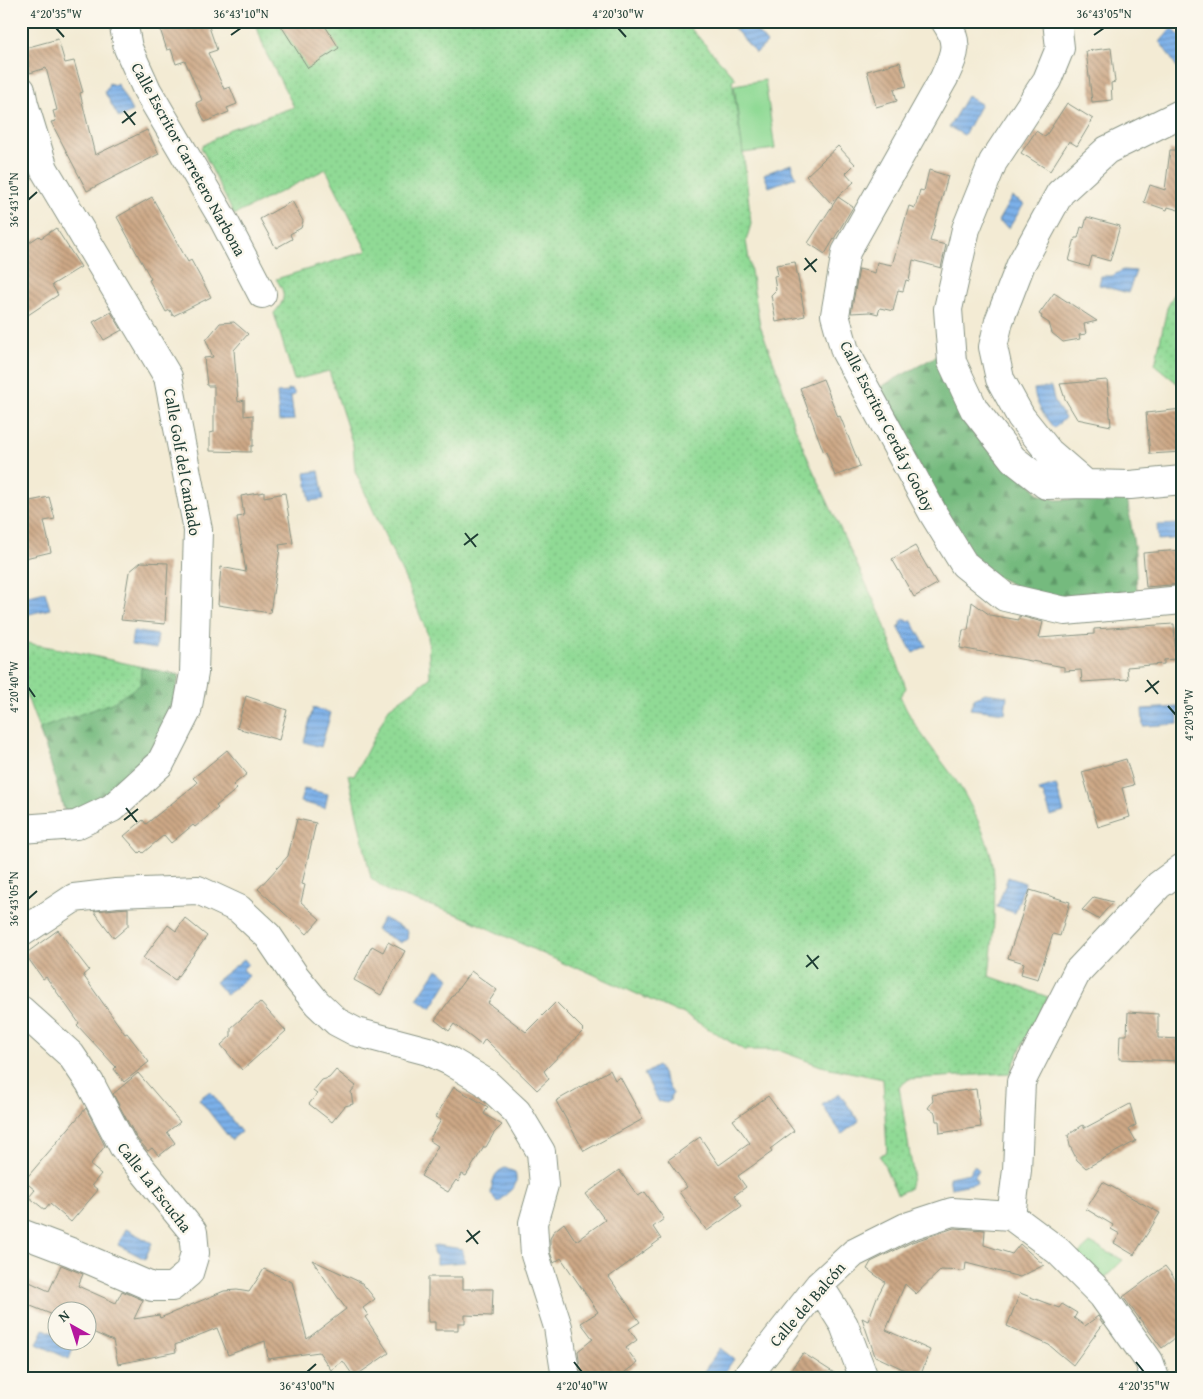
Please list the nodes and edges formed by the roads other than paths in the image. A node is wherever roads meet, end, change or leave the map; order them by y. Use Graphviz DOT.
graph roads {
  1 [pos="123,21"];
  2 [pos="945,21"];
  3 [pos="1057,21"];
  4 [pos="21,90"];
  5 [pos="1182,113"];
  6 [pos="262,294"];
  7 [pos="1182,480"];
  8 [pos="1086,484"];
  9 [pos="1182,600"];
  10 [pos="21,829"];
  11 [pos="1182,868"];
  12 [pos="21,933"];
  13 [pos="21,1010"];
  14 [pos="1011,1216"];
  15 [pos="21,1233"];
  16 [pos="819,1285"];
  17 [pos="566,1378"];
  18 [pos="746,1378"];
  19 [pos="864,1378"];
  20 [pos="1155,1378"];
  1 -- 6 [label="street, Calle Escritor Carretero Narbona"];
  2 -- 9 [label="street, Calle Escritor Cerdá y Godoy"];
  3 -- 8 [label="street"];
  4 -- 10 [label="street, Calle Golf del Candado"];
  5 -- 8 [label="street"];
  7 -- 8 [label="street"];
  11 -- 14 [label="street"];
  12 -- 17 [label="street"];
  13 -- 15 [label="street, Calle La Escucha"];
  14 -- 16 [label="street, Calle del Balcón"];
  14 -- 20 [label="street"];
  16 -- 18 [label="street, Calle del Balcón"];
  16 -- 19 [label="street"];
}
